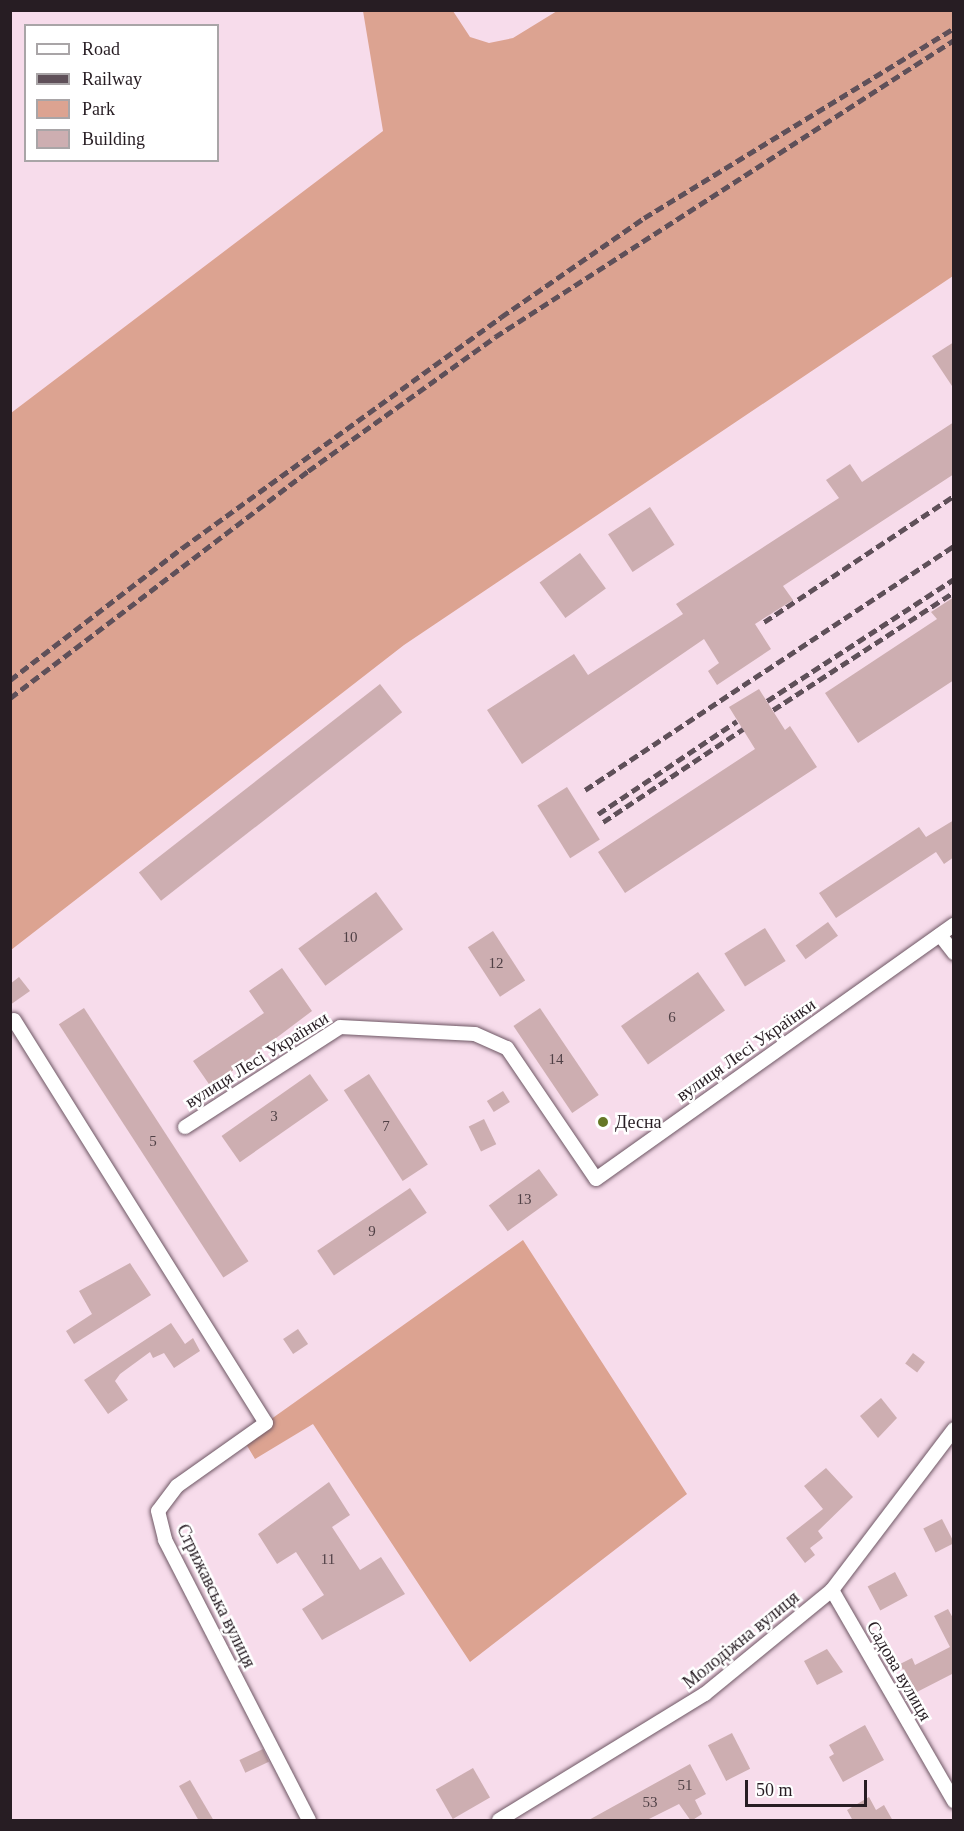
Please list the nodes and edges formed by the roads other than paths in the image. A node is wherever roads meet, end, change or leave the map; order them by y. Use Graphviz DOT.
graph roads {
  1 [pos="954,925"];
  2 [pos="940,934"];
  3 [pos="954,953"];
  4 [pos="14,1020"];
  5 [pos="185,1128"];
  6 [pos="954,1429"];
  7 [pos="832,1590"];
  8 [pos="954,1801"];
  9 [pos="309,1821"];
  10 [pos="499,1821"];
  1 -- 2 [label="street, вулиця Лесі Українки"];
  2 -- 3 [label="street"];
  2 -- 5 [label="street, вулиця Лесі Українки"];
  4 -- 9 [label="street, Стрижавська вулиця"];
  6 -- 7 [label="street, Молодіжна вулиця"];
  7 -- 8 [label="street, Садова вулиця"];
  7 -- 10 [label="street, Молодіжна вулиця"];
}
